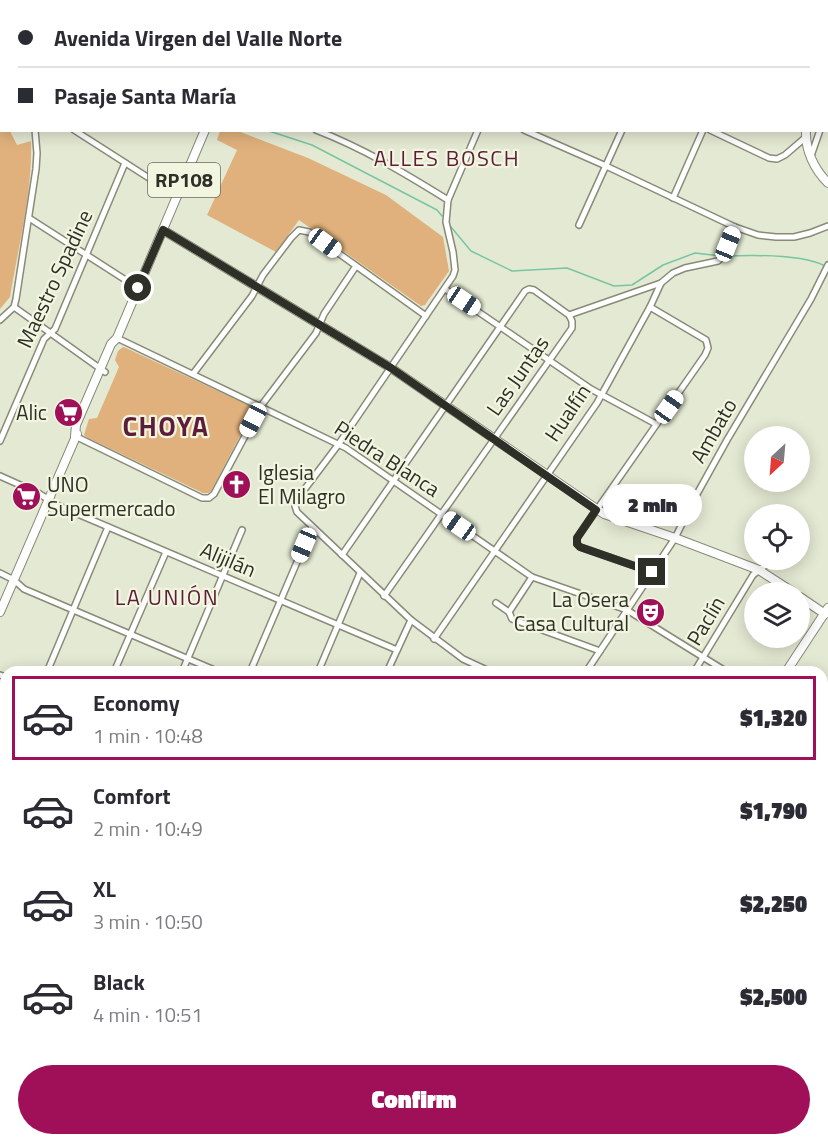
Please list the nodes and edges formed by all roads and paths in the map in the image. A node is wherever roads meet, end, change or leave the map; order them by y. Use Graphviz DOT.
graph roads {
  1 [pos="35,132"];
  2 [pos="77,132"];
  3 [pos="204,132"];
  4 [pos="321,132"];
  5 [pos="340,132"];
  6 [pos="477,132"];
  7 [pos="529,132"];
  8 [pos="620,132"];
  9 [pos="702,132"];
  10 [pos="714,132"];
  11 [pos="819,132"];
  12 [pos="806,134"];
  13 [pos="337,138"];
  14 [pos="811,156"];
  15 [pos="125,163"];
  16 [pos="606,166"];
  17 [pos="828,183"];
  18 [pos="177,196"];
  19 [pos="673,198"];
  20 [pos="448,200"];
  21 [pos="29,218"];
  22 [pos="579,225"];
  23 [pos="735,226"];
  24 [pos="828,226"];
  25 [pos="163,230"];
  26 [pos="86,255"];
  27 [pos="828,265"];
  28 [pos="356,266"];
  29 [pos="661,283"];
  30 [pos="257,286"];
  31 [pos="138,288"];
  32 [pos="445,289"];
  33 [pos="14,307"];
  34 [pos="651,307"];
  35 [pos="426,316"];
  36 [pos="571,318"];
  37 [pos="0,320"];
  38 [pos="320,324"];
  39 [pos="501,326"];
  40 [pos="50,333"];
  41 [pos="117,338"];
  42 [pos="549,360"];
  43 [pos="391,368"];
  44 [pos="103,370"];
  45 [pos="193,374"];
  46 [pos="601,394"];
  47 [pos="446,405"];
  48 [pos="261,406"];
  49 [pos="656,424"];
  50 [pos="75,436"];
  51 [pos="494,438"];
  52 [pos="0,441"];
  53 [pos="338,445"];
  54 [pos="546,475"];
  55 [pos="0,477"];
  56 [pos="393,480"];
  57 [pos="48,499"];
  58 [pos="596,510"];
  59 [pos="442,514"];
  60 [pos="312,526"];
  61 [pos="108,527"];
  62 [pos="242,531"];
  63 [pos="675,538"];
  64 [pos="494,551"];
  65 [pos="166,552"];
  66 [pos="342,555"];
  67 [pos="744,564"];
  68 [pos="759,570"];
  69 [pos="652,572"];
  70 [pos="0,573"];
  71 [pos="360,573"];
  72 [pos="224,576"];
  73 [pos="532,577"];
  74 [pos="14,580"];
  75 [pos="778,582"];
  76 [pos="384,596"];
  77 [pos="280,601"];
  78 [pos="810,602"];
  79 [pos="496,603"];
  80 [pos="73,610"];
  81 [pos="627,610"];
  82 [pos="826,611"];
  83 [pos="0,612"];
  84 [pos="509,612"];
  85 [pos="411,620"];
  86 [pos="339,625"];
  87 [pos="130,634"];
  88 [pos="434,639"];
  89 [pos="397,650"];
  90 [pos="600,651"];
  91 [pos="704,657"];
  92 [pos="188,659"];
  93 [pos="50,666"];
  94 [pos="117,666"];
  95 [pos="185,666"];
  96 [pos="205,666"];
  97 [pos="253,666"];
  98 [pos="321,666"];
  99 [pos="390,666"];
  100 [pos="478,666"];
  101 [pos="590,666"];
  102 [pos="698,666"];
  103 [pos="718,666"];
  104 [pos="790,666"];
  1 -- 21 [label="street"];
  2 -- 15 [label="street"];
  3 -- 18 [label="main road, RP108"];
  4 -- 13 [label="street"];
  5 -- 13 [label="street"];
  6 -- 20 [label="street"];
  7 -- 16 [label="street"];
  8 -- 16 [label="street"];
  9 -- 19 [label="street"];
  10 -- 12 [label="street"];
  11 -- 14 [label="street"];
  12 -- 14 [label="street"];
  13 -- 20 [label="street"];
  14 -- 17 [label="street"];
  15 -- 18 [label="street"];
  15 -- 26 [label="street, Maestro Spadine"];
  16 -- 19 [label="street"];
  16 -- 22 [label="street"];
  18 -- 25 [label="main road, RP108"];
  19 -- 23 [label="street"];
  20 -- 32 [label="street"];
  21 -- 26 [label="street"];
  21 -- 33 [label="street"];
  23 -- 24 [label="street"];
  23 -- 29 [label="street"];
  25 -- 30 [label="street"];
  25 -- 31 [label="main road, RP108"];
  26 -- 31 [label="street"];
  26 -- 40 [label="street, Maestro Spadine"];
  27 -- 63 [label="street, Ambato"];
  28 -- 30 [label="street"];
  28 -- 35 [label="street"];
  28 -- 38 [label="street"];
  29 -- 34 [label="street, Hualfín"];
  29 -- 36 [label="street"];
  30 -- 38 [label="street"];
  30 -- 45 [label="street"];
  31 -- 41 [label="main road, RP108"];
  32 -- 35 [label="street"];
  32 -- 39 [label="street"];
  33 -- 37 [label="street"];
  33 -- 40 [label="street"];
  34 -- 46 [label="street, Hualfín"];
  34 -- 49 [label="street"];
  35 -- 43 [label="street"];
  36 -- 39 [label="street"];
  36 -- 42 [label="street, Las Juntas"];
  38 -- 43 [label="street"];
  38 -- 48 [label="street"];
  39 -- 42 [label="street"];
  39 -- 47 [label="street"];
  40 -- 44 [label="street"];
  40 -- 52 [label="street, Maestro Spadine"];
  41 -- 44 [label="main road, RP108"];
  41 -- 45 [label="street, Piedra Blanca"];
  42 -- 46 [label="street"];
  42 -- 51 [label="street, Las Juntas"];
  43 -- 47 [label="street"];
  43 -- 53 [label="street"];
  44 -- 50 [label="main road, RP108"];
  45 -- 48 [label="street, Piedra Blanca"];
  46 -- 49 [label="street"];
  46 -- 54 [label="street, Hualfín"];
  47 -- 51 [label="street"];
  47 -- 56 [label="street"];
  48 -- 50 [label="street"];
  48 -- 53 [label="street, Piedra Blanca"];
  49 -- 58 [label="street"];
  50 -- 57 [label="main road, RP108"];
  51 -- 54 [label="street"];
  51 -- 59 [label="street, Las Juntas"];
  53 -- 56 [label="street, Piedra Blanca"];
  53 -- 60 [label="street"];
  54 -- 58 [label="street"];
  54 -- 64 [label="street, Hualfín"];
  55 -- 57 [label="street, Alijilán"];
  56 -- 59 [label="street, Piedra Blanca"];
  56 -- 66 [label="street"];
  57 -- 61 [label="street, Alijilán"];
  57 -- 74 [label="main road, RP108"];
  58 -- 63 [label="street"];
  58 -- 69 [label="street"];
  59 -- 64 [label="street, Piedra Blanca"];
  59 -- 76 [label="street, Las Juntas"];
  60 -- 66 [label="street"];
  60 -- 77 [label="street"];
  61 -- 65 [label="street, Alijilán"];
  61 -- 80 [label="street"];
  62 -- 72 [label="street"];
  63 -- 67 [label="street"];
  63 -- 69 [label="street, Ambato"];
  64 -- 73 [label="street, Piedra Blanca"];
  64 -- 88 [label="street, Hualfín"];
  65 -- 72 [label="street, Alijilán"];
  65 -- 87 [label="street"];
  66 -- 71 [label="street"];
  68 -- 75 [label="street"];
  68 -- 91 [label="street, Paclín"];
  69 -- 81 [label="street, Ambato"];
  70 -- 74 [label="street"];
  71 -- 76 [label="street"];
  71 -- 86 [label="street"];
  72 -- 77 [label="street, Alijilán"];
  72 -- 92 [label="street"];
  73 -- 81 [label="street, Piedra Blanca"];
  73 -- 84 [label="street"];
  74 -- 80 [label="street"];
  74 -- 83 [label="main road, RP108"];
  76 -- 85 [label="street"];
  77 -- 86 [label="street, Alijilán"];
  77 -- 97 [label="street"];
  78 -- 82 [label="street"];
  79 -- 84 [label="street"];
  80 -- 87 [label="street"];
  80 -- 93 [label="street"];
  81 -- 90 [label="street, Ambato"];
  81 -- 91 [label="street, Piedra Blanca"];
  82 -- 104 [label="street"];
  84 -- 90 [label="street"];
  85 -- 88 [label="street"];
  85 -- 89 [label="street"];
  86 -- 89 [label="street, Alijilán"];
  86 -- 98 [label="street"];
  87 -- 92 [label="street"];
  87 -- 94 [label="street"];
  88 -- 100 [label="street"];
  89 -- 99 [label="street"];
  90 -- 101 [label="street, Ambato"];
  91 -- 102 [label="street, Paclín"];
  91 -- 103 [label="street, Piedra Blanca"];
  92 -- 95 [label="street"];
  92 -- 96 [label="street"];
}
